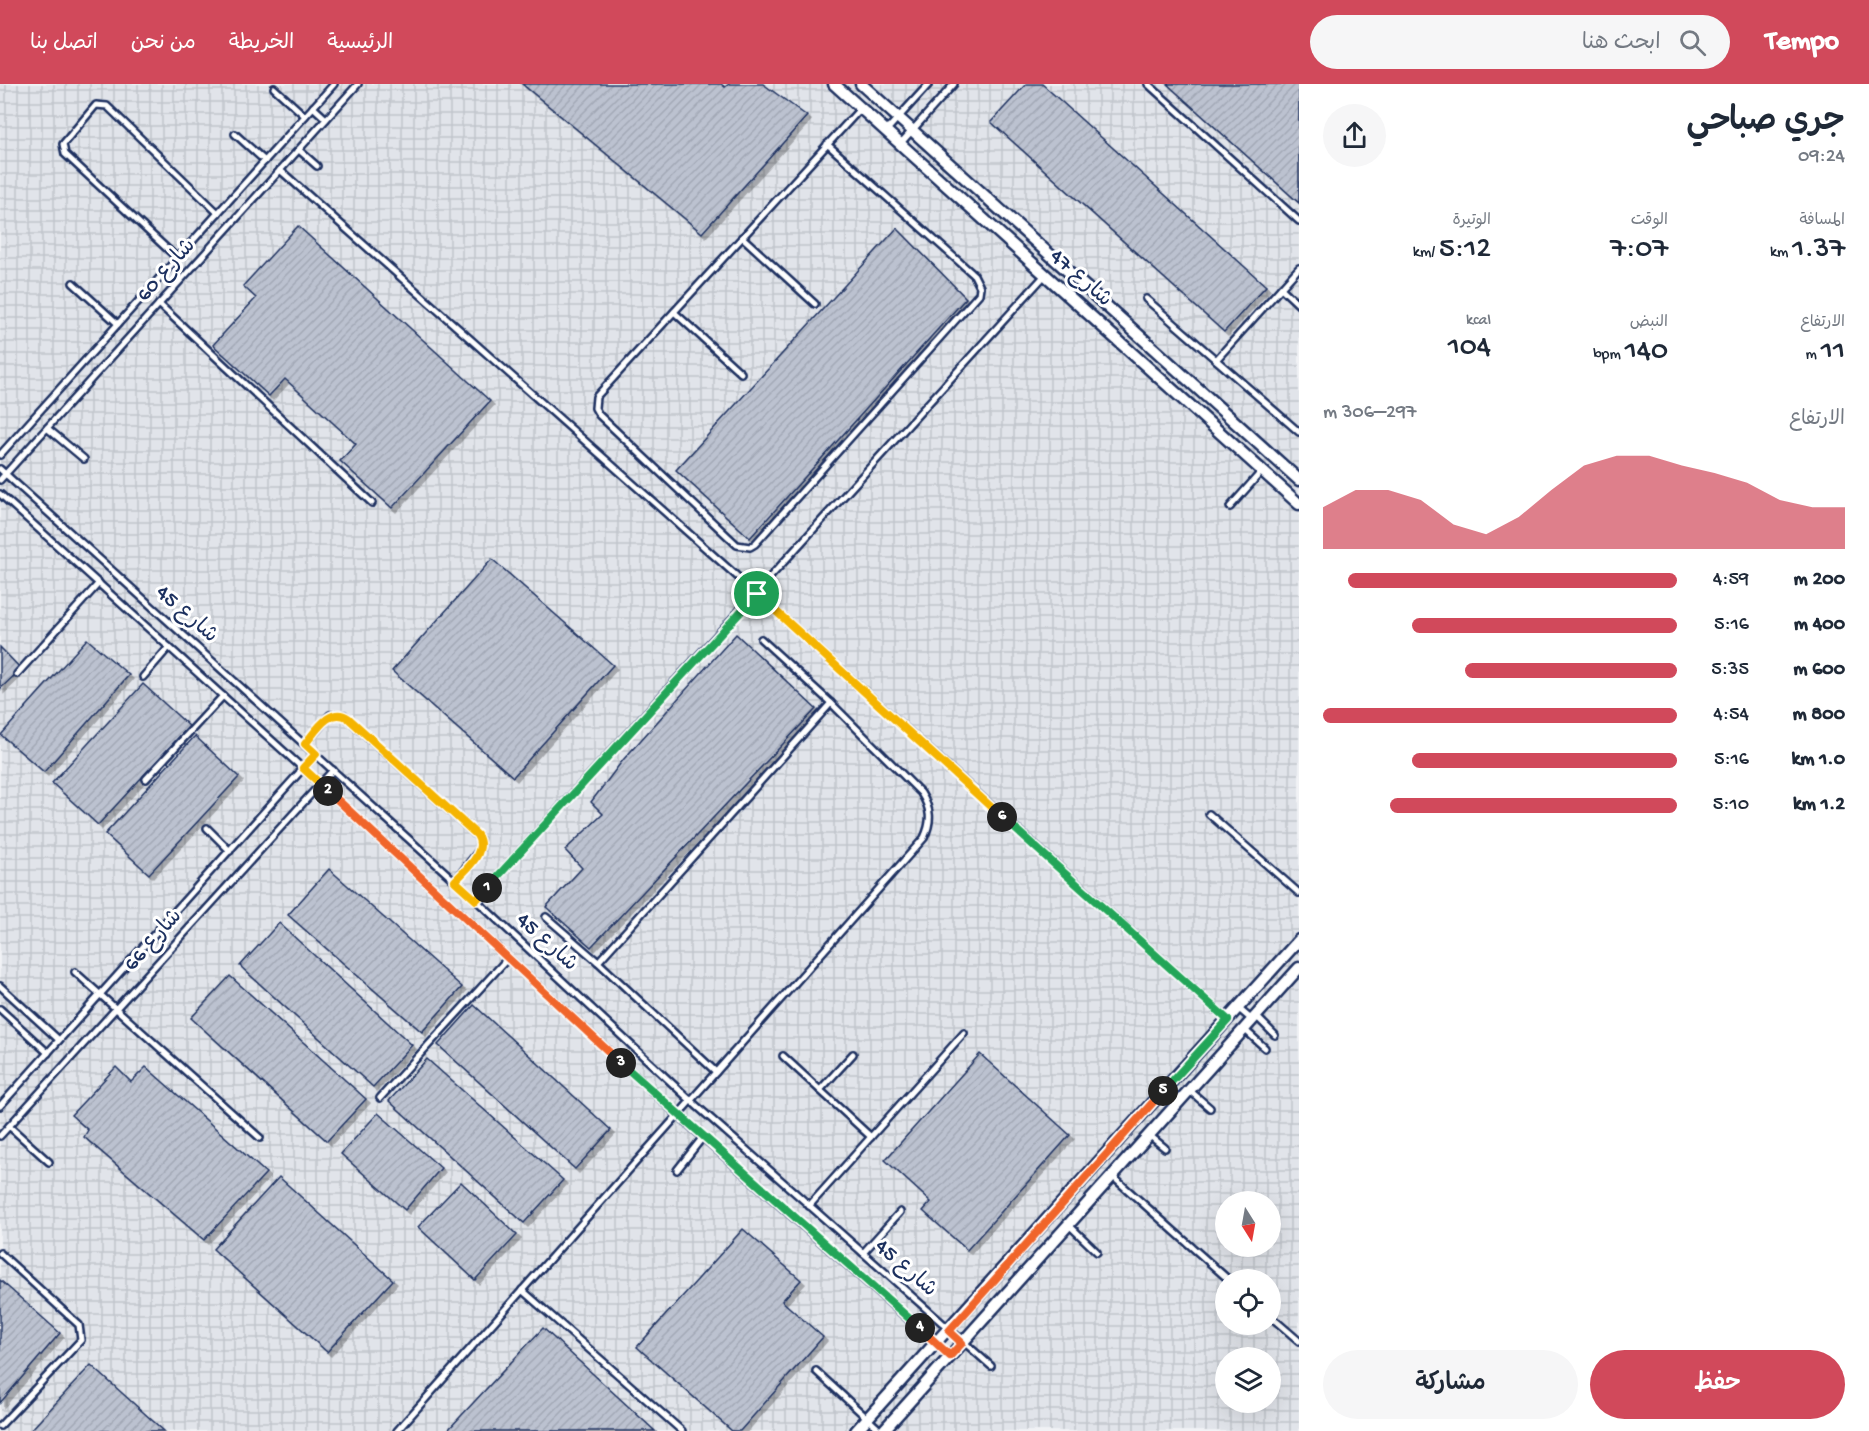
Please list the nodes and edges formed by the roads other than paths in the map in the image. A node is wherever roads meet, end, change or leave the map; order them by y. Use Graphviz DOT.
graph roads {
  1 [pos="334,84"];
  2 [pos="358,84"];
  3 [pos="834,84"];
  4 [pos="861,84"];
  5 [pos="929,84"];
  6 [pos="954,84"];
  7 [pos="1148,84"];
  8 [pos="274,88"];
  9 [pos="313,107"];
  10 [pos="860,108"];
  11 [pos="305,116"];
  12 [pos="898,117"];
  13 [pos="326,120"];
  14 [pos="913,130"];
  15 [pos="886,131"];
  16 [pos="235,134"];
  17 [pos="827,144"];
  18 [pos="900,144"];
  19 [pos="298,150"];
  20 [pos="265,161"];
  21 [pos="317,166"];
  22 [pos="280,170"];
  23 [pos="218,213"];
  24 [pos="1299,221"];
  25 [pos="742,237"];
  26 [pos="177,258"];
  27 [pos="1299,268"];
  28 [pos="1046,274"];
  29 [pos="73,283"];
  30 [pos="1281,288"];
  31 [pos="1146,299"];
  32 [pos="159,304"];
  33 [pos="815,304"];
  34 [pos="1299,305"];
  35 [pos="674,312"];
  36 [pos="118,324"];
  37 [pos="1216,360"];
  38 [pos="741,373"];
  39 [pos="47,428"];
  40 [pos="1299,432"];
  41 [pos="0,455"];
  42 [pos="84,459"];
  43 [pos="0,469"];
  44 [pos="1262,471"];
  45 [pos="6,474"];
  46 [pos="0,480"];
  47 [pos="1299,480"];
  48 [pos="0,494"];
  49 [pos="372,503"];
  50 [pos="1299,504"];
  51 [pos="1230,507"];
  52 [pos="99,583"];
  53 [pos="757,594"];
  54 [pos="761,639"];
  55 [pos="169,647"];
  56 [pos="17,674"];
  57 [pos="143,677"];
  58 [pos="223,696"];
  59 [pos="831,702"];
  60 [pos="305,744"];
  61 [pos="316,754"];
  62 [pos="303,768"];
  63 [pos="333,770"];
  64 [pos="146,779"];
  65 [pos="320,784"];
  66 [pos="1209,814"];
  67 [pos="207,828"];
  68 [pos="230,850"];
  69 [pos="455,881"];
  70 [pos="1299,893"];
  71 [pos="476,900"];
  72 [pos="546,917"];
  73 [pos="1299,940"];
  74 [pos="508,958"];
  75 [pos="598,962"];
  76 [pos="1299,968"];
  77 [pos="75,972"];
  78 [pos="0,986"];
  79 [pos="100,995"];
  80 [pos="1238,1008"];
  81 [pos="0,1009"];
  82 [pos="116,1009"];
  83 [pos="1254,1018"];
  84 [pos="1228,1020"];
  85 [pos="1244,1029"];
  86 [pos="964,1033"];
  87 [pos="1275,1035"];
  88 [pos="59,1041"];
  89 [pos="1266,1048"];
  90 [pos="48,1053"];
  91 [pos="853,1054"];
  92 [pos="783,1056"];
  93 [pos="716,1072"];
  94 [pos="820,1090"];
  95 [pos="1190,1090"];
  96 [pos="380,1098"];
  97 [pos="690,1100"];
  98 [pos="0,1106"];
  99 [pos="1210,1108"];
  100 [pos="678,1115"];
  101 [pos="9,1126"];
  102 [pos="1149,1135"];
  103 [pos="0,1136"];
  104 [pos="703,1137"];
  105 [pos="871,1137"];
  106 [pos="260,1138"];
  107 [pos="1165,1148"];
  108 [pos="49,1162"];
  109 [pos="677,1170"];
  110 [pos="1112,1176"];
  111 [pos="809,1206"];
  112 [pos="900,1212"];
  113 [pos="1069,1225"];
  114 [pos="1097,1252"];
  115 [pos="0,1253"];
  116 [pos="862,1253"];
  117 [pos="1217,1269"];
  118 [pos="522,1290"];
  119 [pos="1281,1325"];
  120 [pos="949,1331"];
  121 [pos="1299,1341"];
  122 [pos="962,1343"];
  123 [pos="937,1344"];
  124 [pos="950,1356"];
  125 [pos="991,1366"];
  126 [pos="816,1371"];
  127 [pos="867,1418"];
  128 [pos="0,1426"];
  129 [pos="397,1431"];
  130 [pos="682,1431"];
  131 [pos="856,1431"];
  132 [pos="882,1431"];
  1 -- 9 [label="lane, شارع 60"];
  2 -- 13 [label="lane, شارع 60"];
  3 -- 10 [label="street, شارع 47"];
  4 -- 12 [label="street, شارع 47"];
  5 -- 12 [label="lane"];
  6 -- 14 [label="lane"];
  7 -- 24 [label="lane"];
  8 -- 11 [label="lane"];
  9 -- 11 [label="lane, شارع 60"];
  9 -- 13 [label="lane"];
  10 -- 15 [label="street, شارع 47"];
  10 -- 17 [label="lane"];
  11 -- 20 [label="lane, شارع 60"];
  12 -- 14 [label="street, شارع 47"];
  12 -- 15 [label="lane"];
  13 -- 19 [label="lane, شارع 60"];
  14 -- 18 [label="lane"];
  14 -- 47 [label="street, شارع 47"];
  15 -- 18 [label="street, شارع 47"];
  16 -- 20 [label="lane"];
  17 -- 25 [label="lane"];
  17 -- 35 [label="lane"];
  18 -- 28 [label="street, شارع 47"];
  19 -- 21 [label="lane"];
  19 -- 22 [label="lane, شارع 60"];
  20 -- 23 [label="lane, شارع 60"];
  22 -- 32 [label="lane, شارع 60"];
  22 -- 53 [label="lane"];
  23 -- 26 [label="lane, شارع 60"];
  23 -- 26 [label="lane"];
  25 -- 33 [label="lane"];
  25 -- 35 [label="lane"];
  26 -- 36 [label="lane, شارع 60"];
  27 -- 30 [label="lane"];
  28 -- 44 [label="street, شارع 47"];
  28 -- 53 [label="lane"];
  29 -- 36 [label="lane"];
  30 -- 34 [label="lane"];
  30 -- 37 [label="lane"];
  31 -- 37 [label="lane"];
  32 -- 39 [label="lane, شارع 60"];
  32 -- 49 [label="lane"];
  35 -- 38 [label="lane"];
  36 -- 41 [label="lane, شارع 60"];
  37 -- 40 [label="lane"];
  39 -- 42 [label="lane"];
  39 -- 45 [label="lane, شارع 60"];
  43 -- 45 [label="lane, شارع 45"];
  44 -- 50 [label="street, شارع 47"];
  44 -- 51 [label="lane"];
  45 -- 46 [label="lane, شارع 60"];
  45 -- 60 [label="lane, شارع 45"];
  48 -- 52 [label="lane, شارع 45"];
  52 -- 55 [label="lane, شارع 45"];
  52 -- 56 [label="lane"];
  53 -- 71 [label="lane"];
  53 -- 84 [label="lane"];
  54 -- 59 [label="lane"];
  55 -- 57 [label="lane"];
  55 -- 58 [label="lane, شارع 45"];
  58 -- 62 [label="lane, شارع 45"];
  58 -- 64 [label="lane"];
  59 -- 75 [label="lane"];
  59 -- 93 [label="lane"];
  60 -- 61 [label="lane, شارع 45"];
  60 -- 69 [label="lane"];
  61 -- 62 [label="lane, شارع 66"];
  61 -- 63 [label="lane, شارع 45"];
  62 -- 65 [label="lane, شارع 45"];
  62 -- 68 [label="lane, شارع 66"];
  63 -- 65 [label="lane, شارع 66"];
  63 -- 69 [label="lane, شارع 45"];
  65 -- 74 [label="lane, شارع 45"];
  65 -- 82 [label="lane, شارع 66"];
  66 -- 70 [label="lane"];
  67 -- 68 [label="lane"];
  68 -- 79 [label="lane, شارع 66"];
  69 -- 71 [label="lane, شارع 45"];
  71 -- 97 [label="lane, شارع 45"];
  72 -- 75 [label="lane"];
  73 -- 80 [label="street"];
  74 -- 96 [label="lane"];
  74 -- 100 [label="lane, شارع 45"];
  75 -- 93 [label="lane"];
  76 -- 83 [label="street"];
  77 -- 79 [label="lane"];
  78 -- 88 [label="lane"];
  79 -- 82 [label="lane"];
  79 -- 88 [label="lane, شارع 66"];
  80 -- 83 [label="lane"];
  80 -- 84 [label="street"];
  81 -- 90 [label="lane"];
  82 -- 101 [label="lane, شارع 66"];
  82 -- 106 [label="lane"];
  83 -- 85 [label="street"];
  83 -- 87 [label="lane"];
  84 -- 120 [label="street"];
  85 -- 89 [label="lane"];
  85 -- 95 [label="street"];
  86 -- 105 [label="lane"];
  88 -- 90 [label="lane, شارع 66"];
  90 -- 98 [label="lane, شارع 66"];
  91 -- 94 [label="lane"];
  92 -- 94 [label="lane"];
  93 -- 97 [label="lane"];
  94 -- 105 [label="lane"];
  95 -- 99 [label="lane"];
  95 -- 102 [label="street"];
  97 -- 100 [label="lane"];
  97 -- 111 [label="lane, شارع 45"];
  100 -- 104 [label="lane, شارع 45"];
  100 -- 118 [label="lane"];
  101 -- 103 [label="lane, شارع 66"];
  101 -- 108 [label="lane"];
  102 -- 107 [label="lane"];
  102 -- 110 [label="street"];
  104 -- 109 [label="lane"];
  104 -- 123 [label="lane, شارع 45"];
  105 -- 111 [label="lane"];
  110 -- 113 [label="street"];
  110 -- 117 [label="lane"];
  111 -- 116 [label="lane, شارع 45"];
  112 -- 116 [label="lane"];
  113 -- 114 [label="lane"];
  113 -- 122 [label="street"];
  115 -- 128 [label="lane"];
  116 -- 120 [label="lane, شارع 45"];
  118 -- 129 [label="lane"];
  118 -- 130 [label="lane"];
  119 -- 121 [label="lane"];
  120 -- 122 [label="lane, شارع 45"];
  120 -- 123 [label="street"];
  122 -- 124 [label="street"];
  122 -- 125 [label="lane, شارع 45"];
  123 -- 124 [label="lane, شارع 45"];
  123 -- 127 [label="street"];
  124 -- 132 [label="street"];
  126 -- 127 [label="lane"];
  127 -- 131 [label="street"];
  127 -- 132 [label="lane"];
}
